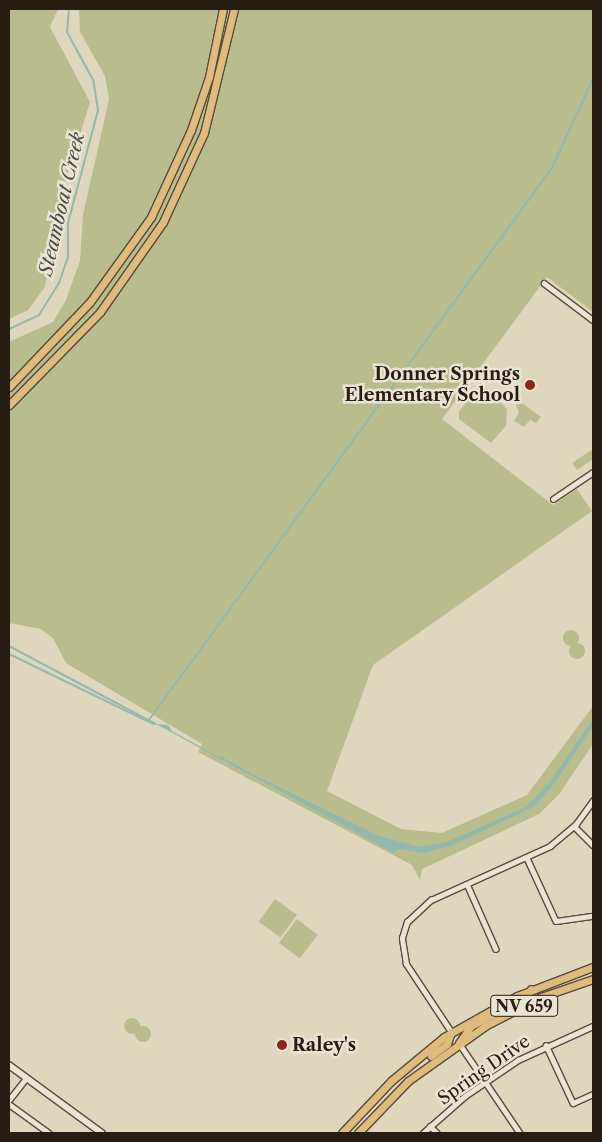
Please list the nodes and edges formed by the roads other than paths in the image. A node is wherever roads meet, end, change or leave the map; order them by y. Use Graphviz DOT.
graph roads {
  1 [pos="223,9"];
  2 [pos="234,9"];
  3 [pos="544,283"];
  4 [pos="593,320"];
  5 [pos="9,387"];
  6 [pos="9,405"];
  7 [pos="593,472"];
  8 [pos="553,499"];
  9 [pos="593,801"];
  10 [pos="574,826"];
  11 [pos="593,845"];
  12 [pos="527,858"];
  13 [pos="467,884"];
  14 [pos="593,916"];
  15 [pos="496,948"];
  16 [pos="593,967"];
  17 [pos="593,980"];
  18 [pos="531,989"];
  19 [pos="593,1026"];
  20 [pos="451,1032"];
  21 [pos="459,1043"];
  22 [pos="546,1045"];
  23 [pos="9,1065"];
  24 [pos="26,1078"];
  25 [pos="485,1082"];
  26 [pos="593,1094"];
  27 [pos="391,1096"];
  28 [pos="9,1102"];
  29 [pos="430,1126"];
  30 [pos="48,1133"];
  31 [pos="102,1133"];
  32 [pos="342,1133"];
  33 [pos="358,1133"];
  34 [pos="423,1133"];
  35 [pos="437,1133"];
  36 [pos="520,1133"];
  1 -- 5 [label="main road"];
  2 -- 6 [label="main road"];
  3 -- 4 [label="street"];
  7 -- 8 [label="street"];
  9 -- 10 [label="street"];
  10 -- 11 [label="street"];
  10 -- 12 [label="street"];
  12 -- 13 [label="street"];
  12 -- 14 [label="street"];
  13 -- 15 [label="street"];
  13 -- 20 [label="street"];
  16 -- 18 [label="main road, NV 659"];
  17 -- 21 [label="main road, NV 659"];
  18 -- 20 [label="main road, NV 659"];
  18 -- 21 [label="main road"];
  19 -- 22 [label="street, Spring Drive"];
  20 -- 27 [label="main road"];
  20 -- 32 [label="main road, NV 659"];
  21 -- 25 [label="street"];
  21 -- 27 [label="main road, NV 659"];
  22 -- 25 [label="street, Spring Drive"];
  22 -- 26 [label="street"];
  23 -- 24 [label="main road"];
  24 -- 28 [label="street"];
  24 -- 31 [label="main road"];
  25 -- 29 [label="street, Spring Drive"];
  25 -- 36 [label="street"];
  27 -- 33 [label="main road, NV 659"];
  28 -- 30 [label="street"];
  29 -- 34 [label="street, Spring Drive"];
  29 -- 35 [label="street"];
}
